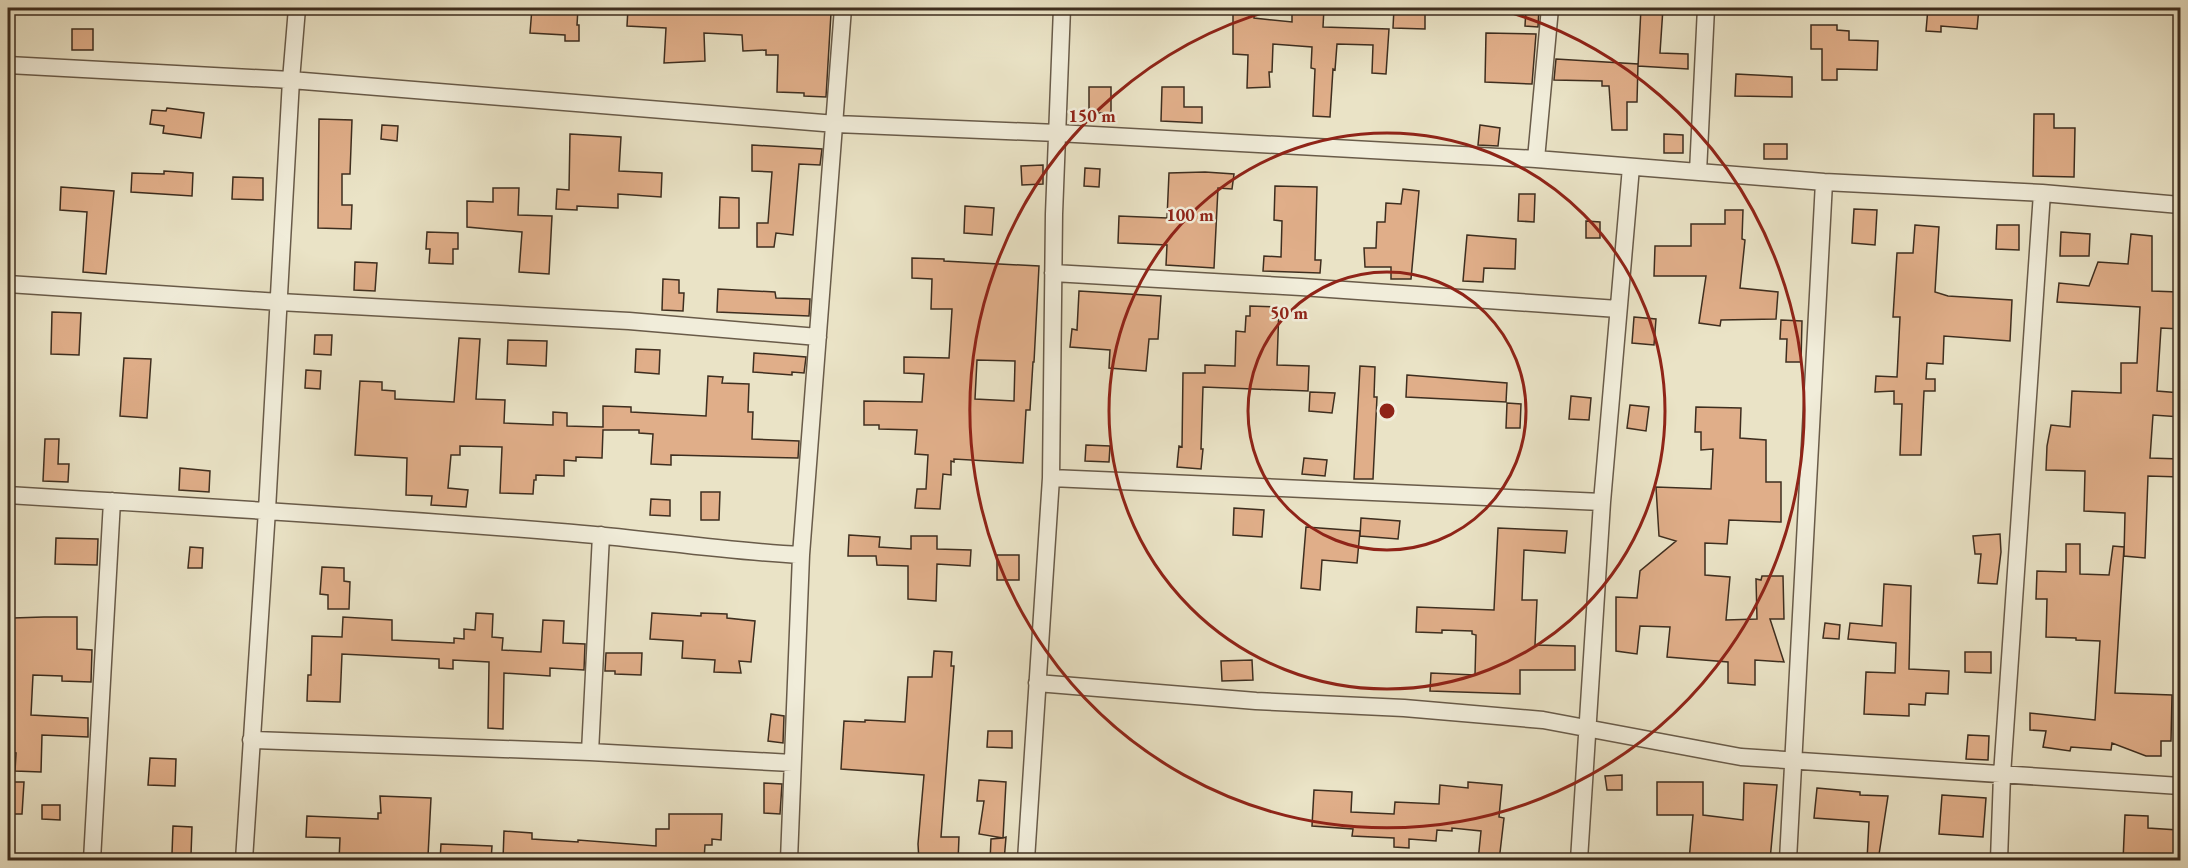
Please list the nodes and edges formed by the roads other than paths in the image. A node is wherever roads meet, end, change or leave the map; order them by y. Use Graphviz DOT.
graph roads {
  1 [pos="297,8"];
  2 [pos="843,8"];
  3 [pos="1062,8"];
  4 [pos="1550,8"];
  5 [pos="1706,8"];
  6 [pos="8,65"];
  7 [pos="291,80"];
  8 [pos="836,124"];
  9 [pos="1057,133"];
  10 [pos="1536,159"];
  11 [pos="1631,167"];
  12 [pos="1698,172"];
  13 [pos="1824,182"];
  14 [pos="2042,193"];
  15 [pos="2181,205"];
  16 [pos="1053,273"];
  17 [pos="8,284"];
  18 [pos="279,302"];
  19 [pos="1618,309"];
  20 [pos="819,337"];
  21 [pos="1051,478"];
  22 [pos="8,495"];
  23 [pos="112,501"];
  24 [pos="1602,502"];
  25 [pos="267,510"];
  26 [pos="601,535"];
  27 [pos="801,555"];
  28 [pos="1037,683"];
  29 [pos="1586,728"];
  30 [pos="251,740"];
  31 [pos="590,752"];
  32 [pos="1794,762"];
  33 [pos="792,763"];
  34 [pos="2002,775"];
  35 [pos="2181,786"];
  36 [pos="92,861"];
  37 [pos="244,861"];
  38 [pos="789,861"];
  39 [pos="1026,861"];
  40 [pos="1579,861"];
  41 [pos="1788,861"];
  42 [pos="1999,861"];
  1 -- 7 [label="street"];
  2 -- 8 [label="street"];
  3 -- 9 [label="street"];
  4 -- 10 [label="street"];
  5 -- 12 [label="street"];
  6 -- 7 [label="street"];
  7 -- 8 [label="street"];
  7 -- 18 [label="street"];
  8 -- 9 [label="street"];
  8 -- 20 [label="street"];
  9 -- 10 [label="street"];
  9 -- 16 [label="street"];
  10 -- 11 [label="street"];
  11 -- 12 [label="street"];
  11 -- 19 [label="street"];
  12 -- 13 [label="street"];
  13 -- 14 [label="street"];
  13 -- 32 [label="street"];
  14 -- 15 [label="street"];
  14 -- 34 [label="street"];
  16 -- 19 [label="street"];
  16 -- 21 [label="street"];
  17 -- 18 [label="street"];
  18 -- 20 [label="street"];
  18 -- 25 [label="street"];
  19 -- 24 [label="street"];
  20 -- 27 [label="street"];
  21 -- 24 [label="street"];
  21 -- 28 [label="street"];
  22 -- 23 [label="street"];
  23 -- 25 [label="street"];
  23 -- 36 [label="street"];
  24 -- 29 [label="street"];
  25 -- 26 [label="street"];
  25 -- 30 [label="street"];
  26 -- 27 [label="street"];
  26 -- 31 [label="street"];
  27 -- 33 [label="street"];
  28 -- 29 [label="street"];
  28 -- 39 [label="street"];
  29 -- 32 [label="street"];
  29 -- 40 [label="street"];
  30 -- 31 [label="street"];
  30 -- 37 [label="street"];
  31 -- 33 [label="street"];
  32 -- 34 [label="street"];
  32 -- 41 [label="street"];
  33 -- 38 [label="street"];
  34 -- 35 [label="street"];
  34 -- 42 [label="street"];
}
